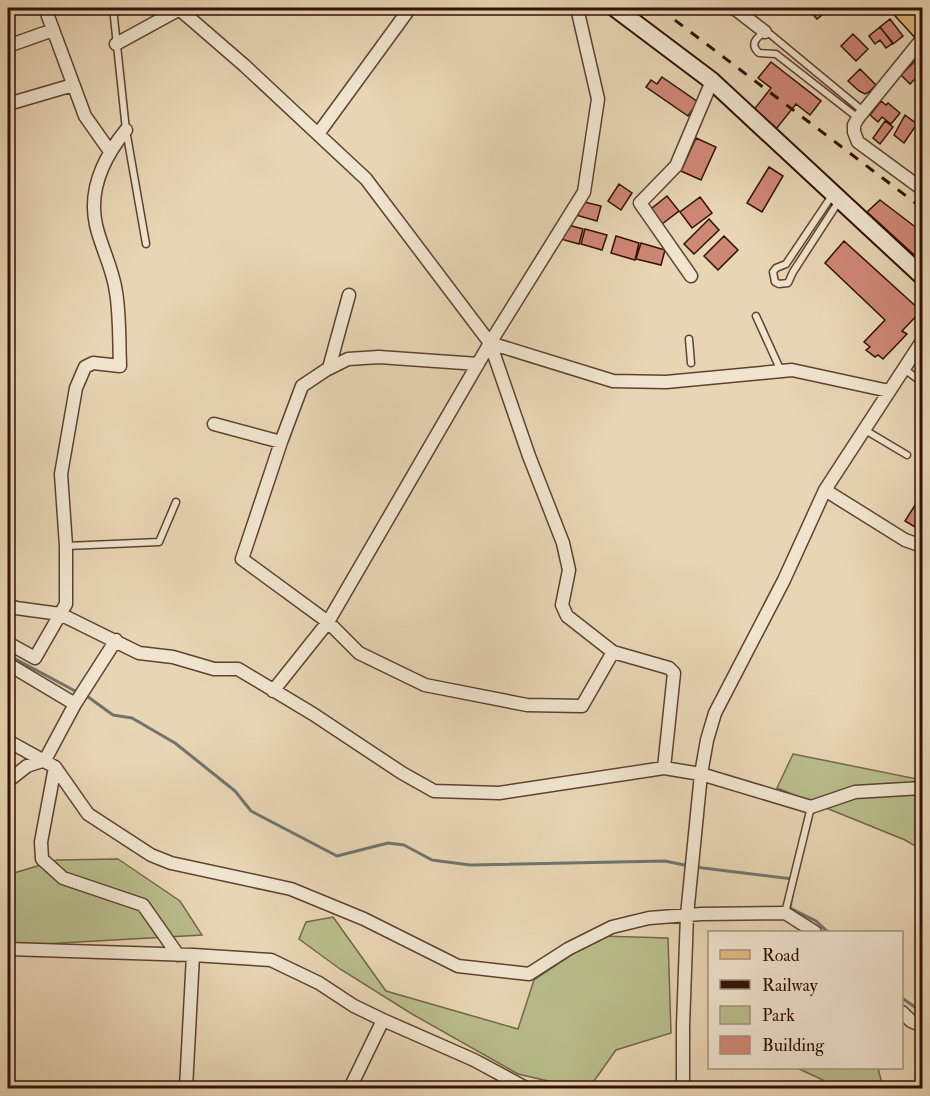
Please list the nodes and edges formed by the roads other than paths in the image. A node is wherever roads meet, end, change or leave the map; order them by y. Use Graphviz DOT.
graph roads {
  1 [pos="45,8"];
  2 [pos="112,8"];
  3 [pos="179,8"];
  4 [pos="410,8"];
  5 [pos="577,8"];
  6 [pos="615,8"];
  7 [pos="734,8"];
  8 [pos="901,8"];
  9 [pos="53,30"];
  10 [pos="922,31"];
  11 [pos="765,32"];
  12 [pos="922,39"];
  13 [pos="116,44"];
  14 [pos="8,46"];
  15 [pos="712,81"];
  16 [pos="73,85"];
  17 [pos="8,104"];
  18 [pos="860,115"];
  19 [pos="126,130"];
  20 [pos="318,134"];
  21 [pos="110,150"];
  22 [pos="922,189"];
  23 [pos="836,197"];
  24 [pos="146,244"];
  25 [pos="691,276"];
  26 [pos="922,276"];
  27 [pos="349,295"];
  28 [pos="756,316"];
  29 [pos="689,339"];
  30 [pos="922,341"];
  31 [pos="490,344"];
  32 [pos="691,363"];
  33 [pos="478,364"];
  34 [pos="329,368"];
  35 [pos="904,369"];
  36 [pos="781,371"];
  37 [pos="922,382"];
  38 [pos="890,391"];
  39 [pos="214,424"];
  40 [pos="865,430"];
  41 [pos="281,442"];
  42 [pos="908,455"];
  43 [pos="825,490"];
  44 [pos="176,502"];
  45 [pos="66,546"];
  46 [pos="922,546"];
  47 [pos="8,604"];
  48 [pos="60,614"];
  49 [pos="328,622"];
  50 [pos="116,640"];
  51 [pos="8,643"];
  52 [pos="613,652"];
  53 [pos="8,664"];
  54 [pos="273,691"];
  55 [pos="75,704"];
  56 [pos="8,741"];
  57 [pos="50,764"];
  58 [pos="664,768"];
  59 [pos="701,774"];
  60 [pos="8,781"];
  61 [pos="922,788"];
  62 [pos="811,807"];
  63 [pos="785,913"];
  64 [pos="687,915"];
  65 [pos="812,931"];
  66 [pos="8,949"];
  67 [pos="178,955"];
  68 [pos="193,955"];
  69 [pos="903,1013"];
  70 [pos="382,1020"];
  71 [pos="922,1026"];
  72 [pos="186,1089"];
  73 [pos="350,1089"];
  74 [pos="526,1089"];
  75 [pos="683,1089"];
  1 -- 9 [label="street"];
  2 -- 13 [label="lane"];
  3 -- 13 [label="street"];
  3 -- 20 [label="street"];
  4 -- 20 [label="street"];
  5 -- 31 [label="street"];
  6 -- 15 [label="street"];
  7 -- 11 [label="street"];
  8 -- 10 [label="main road"];
  9 -- 14 [label="street"];
  9 -- 16 [label="street"];
  11 -- 18 [label="lane"];
  11 -- 18 [label="lane"];
  12 -- 18 [label="street"];
  13 -- 19 [label="lane"];
  15 -- 23 [label="street"];
  15 -- 25 [label="street"];
  16 -- 17 [label="street"];
  16 -- 21 [label="street"];
  18 -- 22 [label="street"];
  19 -- 21 [label="street"];
  19 -- 24 [label="lane"];
  20 -- 31 [label="street"];
  21 -- 45 [label="street"];
  23 -- 23 [label="lane"];
  23 -- 26 [label="street"];
  27 -- 34 [label="street"];
  28 -- 36 [label="lane"];
  29 -- 32 [label="lane"];
  30 -- 35 [label="street"];
  31 -- 33 [label="street"];
  31 -- 36 [label="street"];
  31 -- 52 [label="street"];
  33 -- 34 [label="street"];
  33 -- 49 [label="street"];
  34 -- 41 [label="street"];
  35 -- 37 [label="lane"];
  35 -- 38 [label="street"];
  36 -- 38 [label="street"];
  38 -- 40 [label="street"];
  39 -- 41 [label="street"];
  40 -- 42 [label="lane"];
  40 -- 43 [label="street"];
  41 -- 49 [label="street"];
  43 -- 46 [label="street"];
  43 -- 59 [label="street"];
  44 -- 45 [label="lane"];
  45 -- 48 [label="street"];
  47 -- 48 [label="street"];
  48 -- 50 [label="street"];
  48 -- 51 [label="street"];
  49 -- 52 [label="street"];
  49 -- 54 [label="street"];
  50 -- 54 [label="street"];
  50 -- 55 [label="street"];
  52 -- 58 [label="street"];
  53 -- 55 [label="street"];
  54 -- 58 [label="street"];
  55 -- 57 [label="street"];
  56 -- 57 [label="street"];
  57 -- 60 [label="street"];
  57 -- 64 [label="street"];
  57 -- 67 [label="street"];
  58 -- 59 [label="street"];
  59 -- 62 [label="street"];
  59 -- 64 [label="street"];
  61 -- 62 [label="street"];
  62 -- 63 [label="lane"];
  63 -- 64 [label="street"];
  63 -- 65 [label="street"];
  64 -- 75 [label="street"];
  66 -- 67 [label="street"];
  67 -- 68 [label="street"];
  68 -- 70 [label="street"];
  68 -- 72 [label="street"];
  69 -- 71 [label="street"];
  70 -- 73 [label="street"];
  70 -- 74 [label="street"];
}
